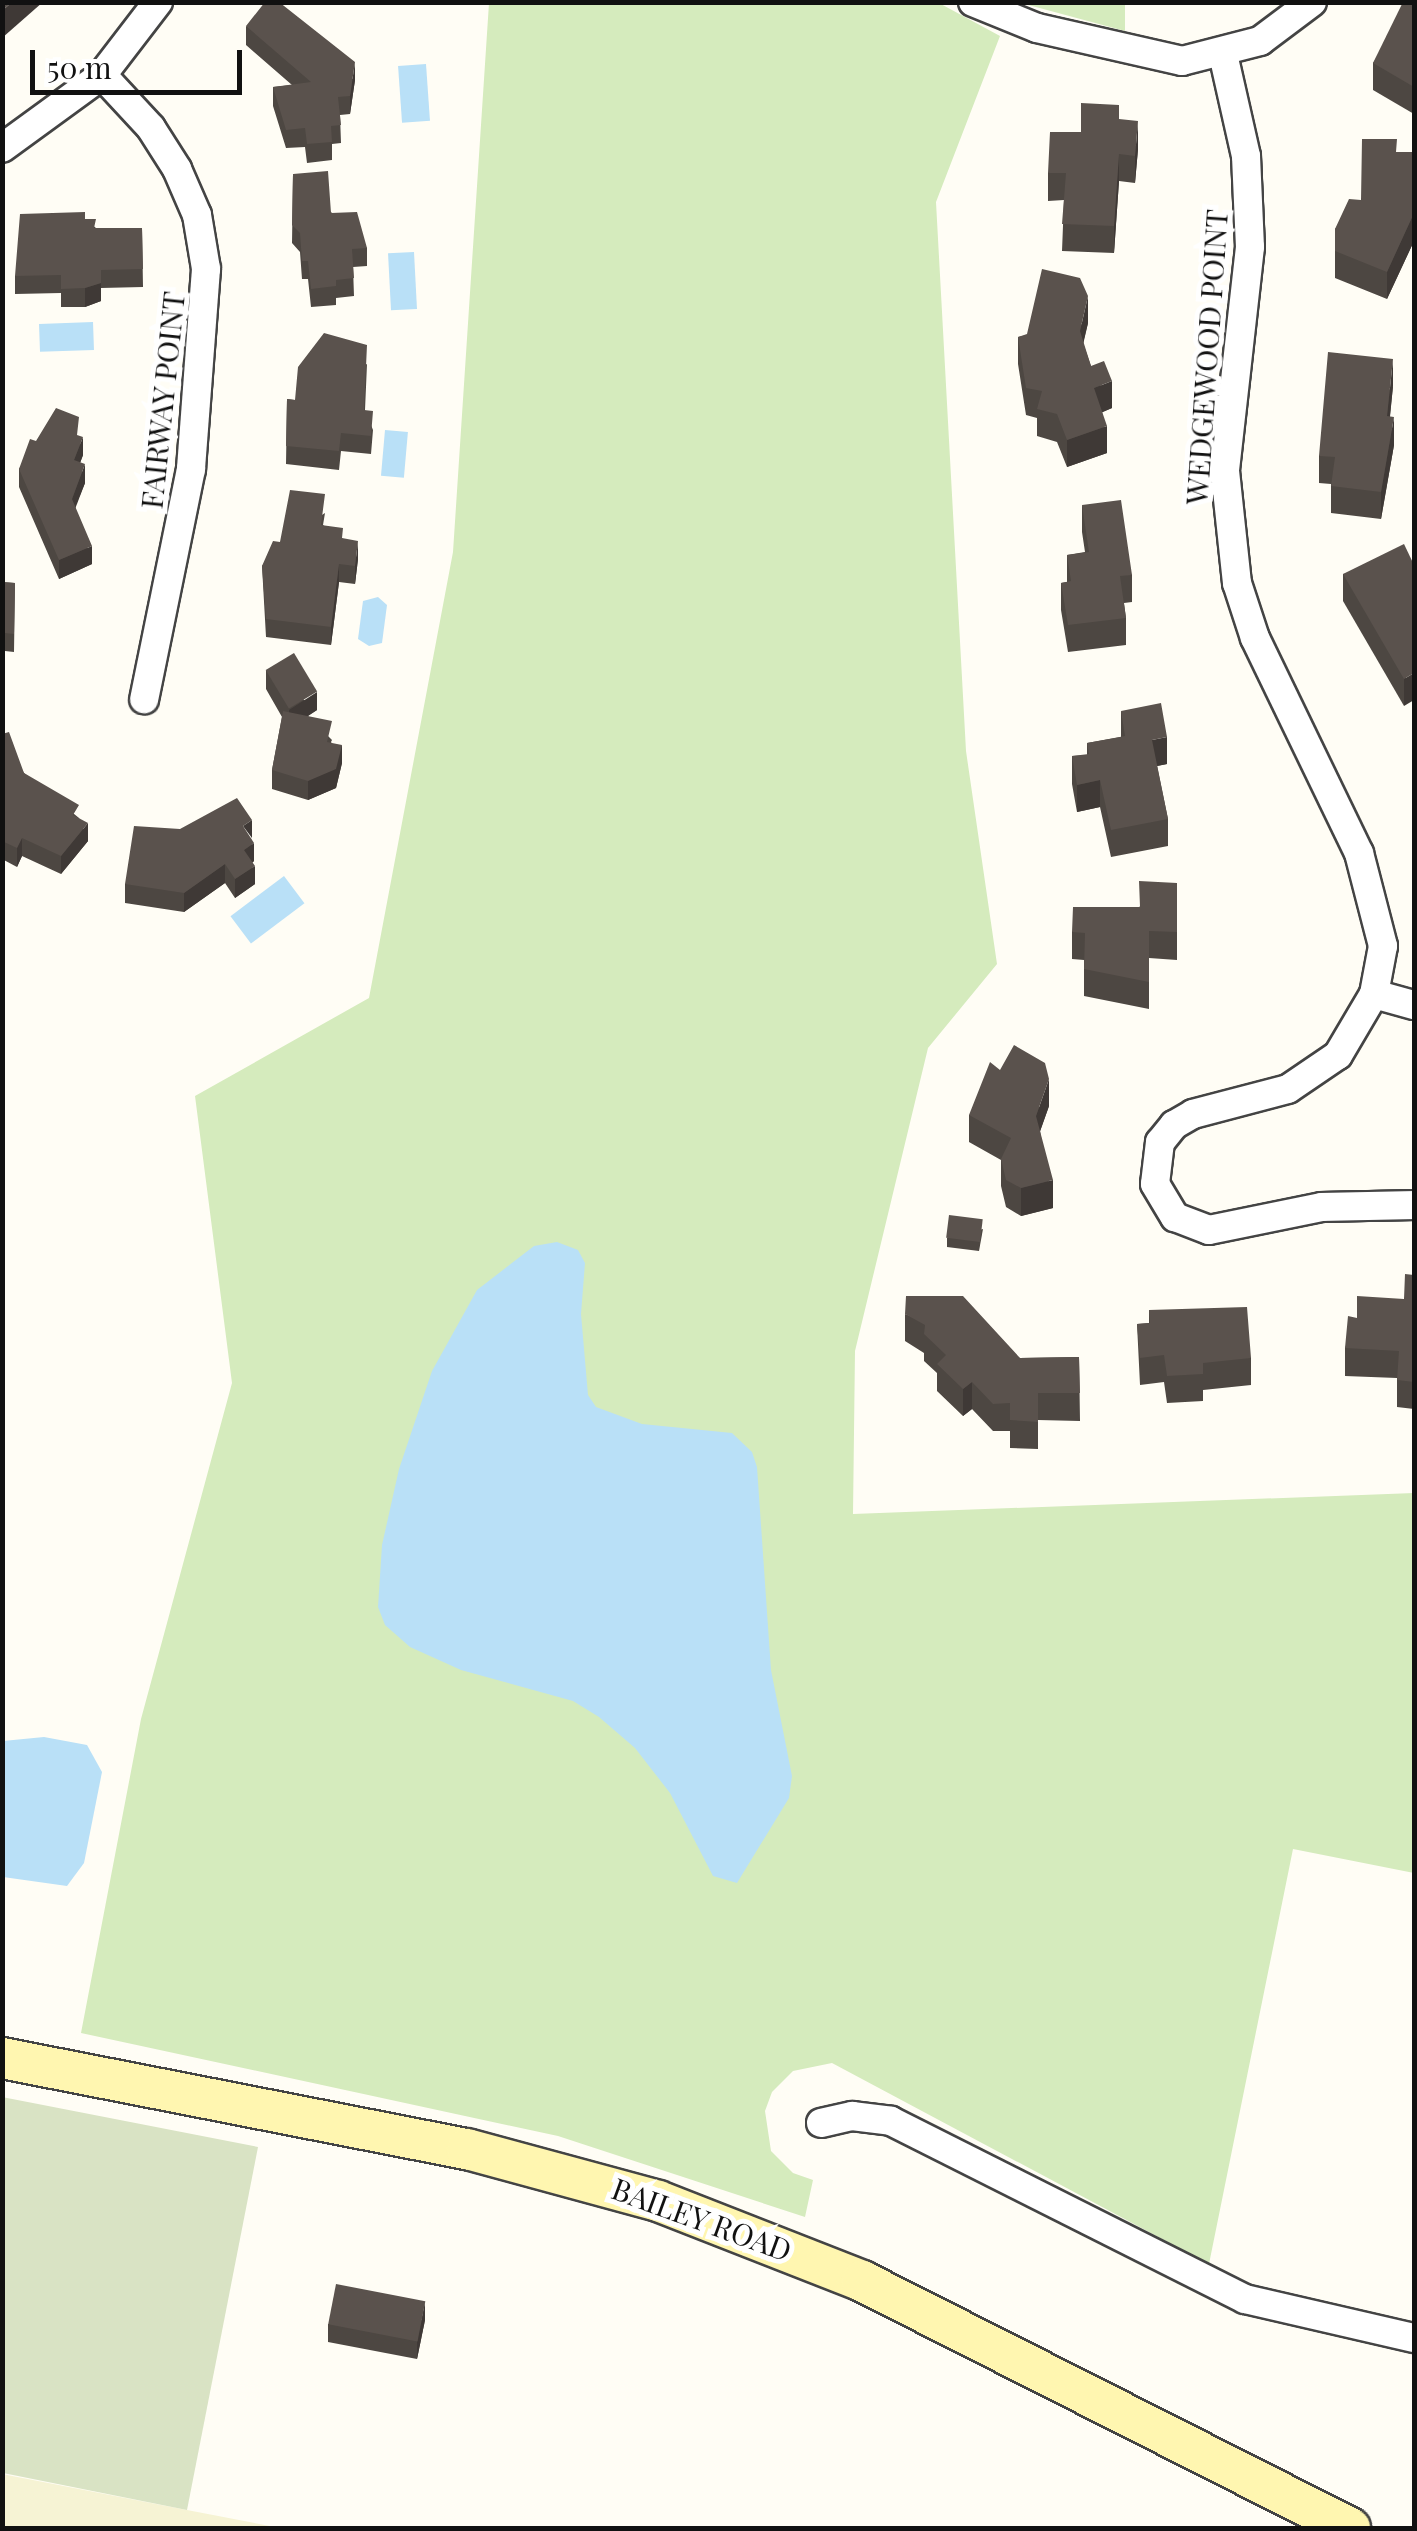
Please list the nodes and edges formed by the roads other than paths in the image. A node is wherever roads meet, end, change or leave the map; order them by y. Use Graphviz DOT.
graph roads {
  1 [pos="158,2"];
  2 [pos="973,2"];
  3 [pos="1312,2"];
  4 [pos="1223,54"];
  5 [pos="102,75"];
  6 [pos="2,148"];
  7 [pos="144,700"];
  8 [pos="1374,994"];
  9 [pos="1414,1005"];
  10 [pos="1414,1206"];
  11 [pos="2,2058"];
  12 [pos="821,2123"];
  13 [pos="1414,2338"];
  14 [pos="1350,2528"];
  1 -- 5 [label="street"];
  2 -- 4 [label="street"];
  3 -- 4 [label="street"];
  4 -- 8 [label="street, WEDGEWOOD POINT"];
  5 -- 6 [label="street"];
  5 -- 7 [label="street, FAIRWAY POINT"];
  8 -- 9 [label="street"];
  8 -- 10 [label="street, WEDGEWOOD POINT"];
  11 -- 14 [label="main road, BAILEY ROAD"];
  12 -- 13 [label="street"];
}
